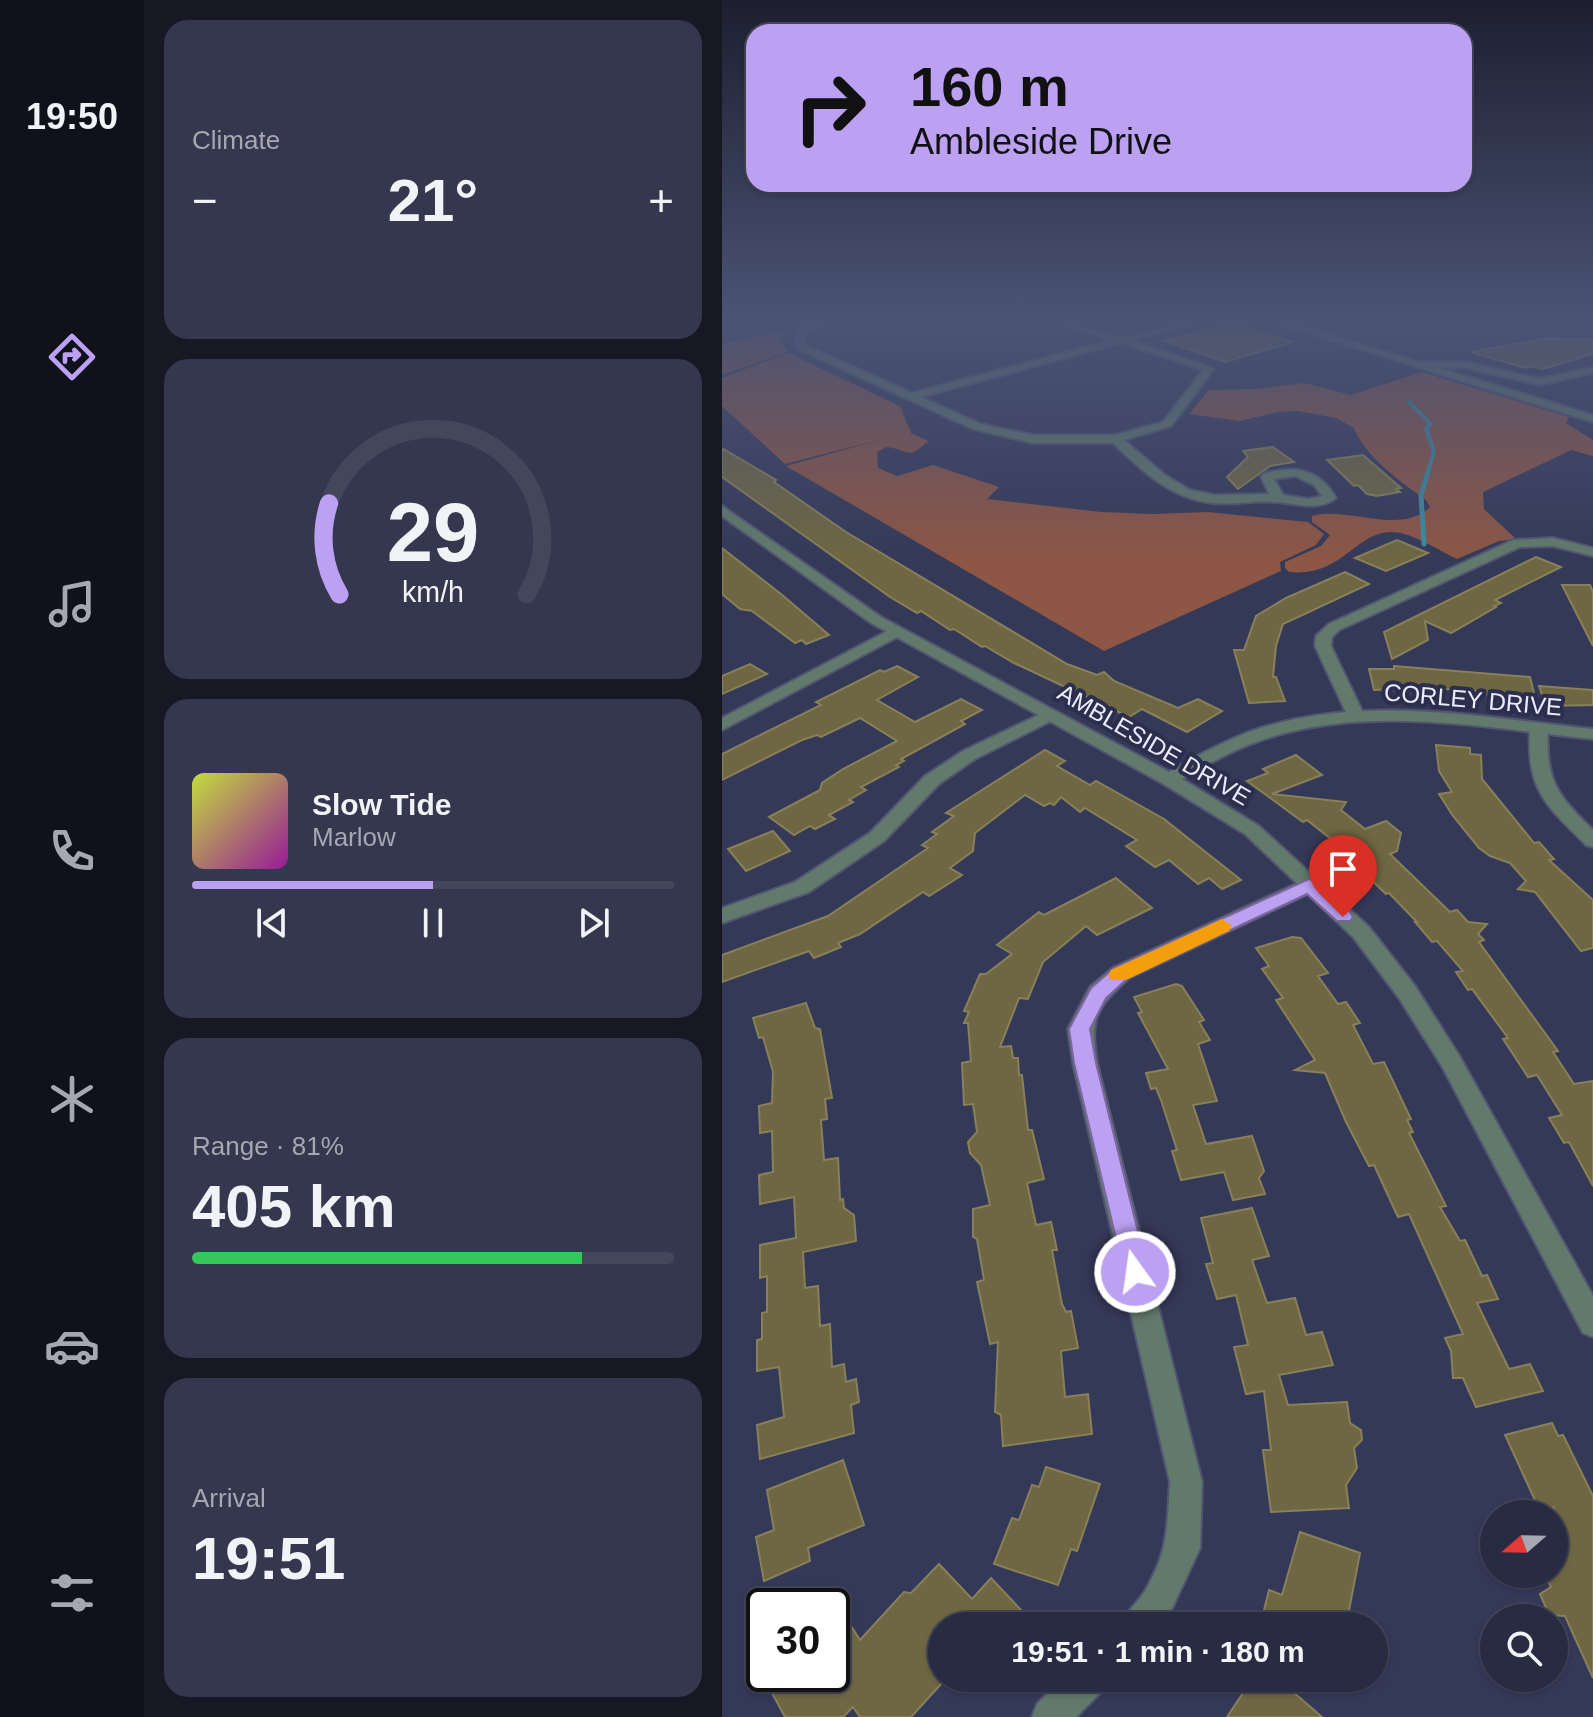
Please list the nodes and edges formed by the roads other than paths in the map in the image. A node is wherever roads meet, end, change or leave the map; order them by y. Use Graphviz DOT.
graph roads {
  1 [pos="924,401"];
  2 [pos="1184,401"];
  3 [pos="1535,401"];
  4 [pos="1593,419"];
  5 [pos="1116,439"];
  6 [pos="1278,498"];
  7 [pos="722,510"];
  8 [pos="1593,552"];
  9 [pos="897,631"];
  10 [pos="1049,715"];
  11 [pos="1356,717"];
  12 [pos="722,725"];
  13 [pos="1539,728"];
  14 [pos="1593,734"];
  15 [pos="1169,779"];
  16 [pos="1593,841"];
  17 [pos="1309,885"];
  18 [pos="722,916"];
  19 [pos="1593,1324"];
  20 [pos="1150,1612"];
  21 [pos="1075,1692"];
  22 [pos="1050,1717"];
  1 -- 5 [label="street"];
  2 -- 5 [label="street"];
  3 -- 4 [label="street"];
  5 -- 6 [label="street"];
  7 -- 9 [label="street, AMBLESIDE DRIVE"];
  8 -- 11 [label="street"];
  9 -- 10 [label="street, AMBLESIDE DRIVE"];
  9 -- 12 [label="street"];
  10 -- 15 [label="street, AMBLESIDE DRIVE"];
  10 -- 18 [label="street"];
  11 -- 13 [label="street, CORLEY DRIVE"];
  11 -- 15 [label="street, CORLEY DRIVE"];
  13 -- 14 [label="street, CORLEY DRIVE"];
  13 -- 16 [label="street"];
  15 -- 17 [label="street, AMBLESIDE DRIVE"];
  17 -- 19 [label="street, AMBLESIDE DRIVE"];
  17 -- 20 [label="street"];
  21 -- 22 [label="street"];
}
